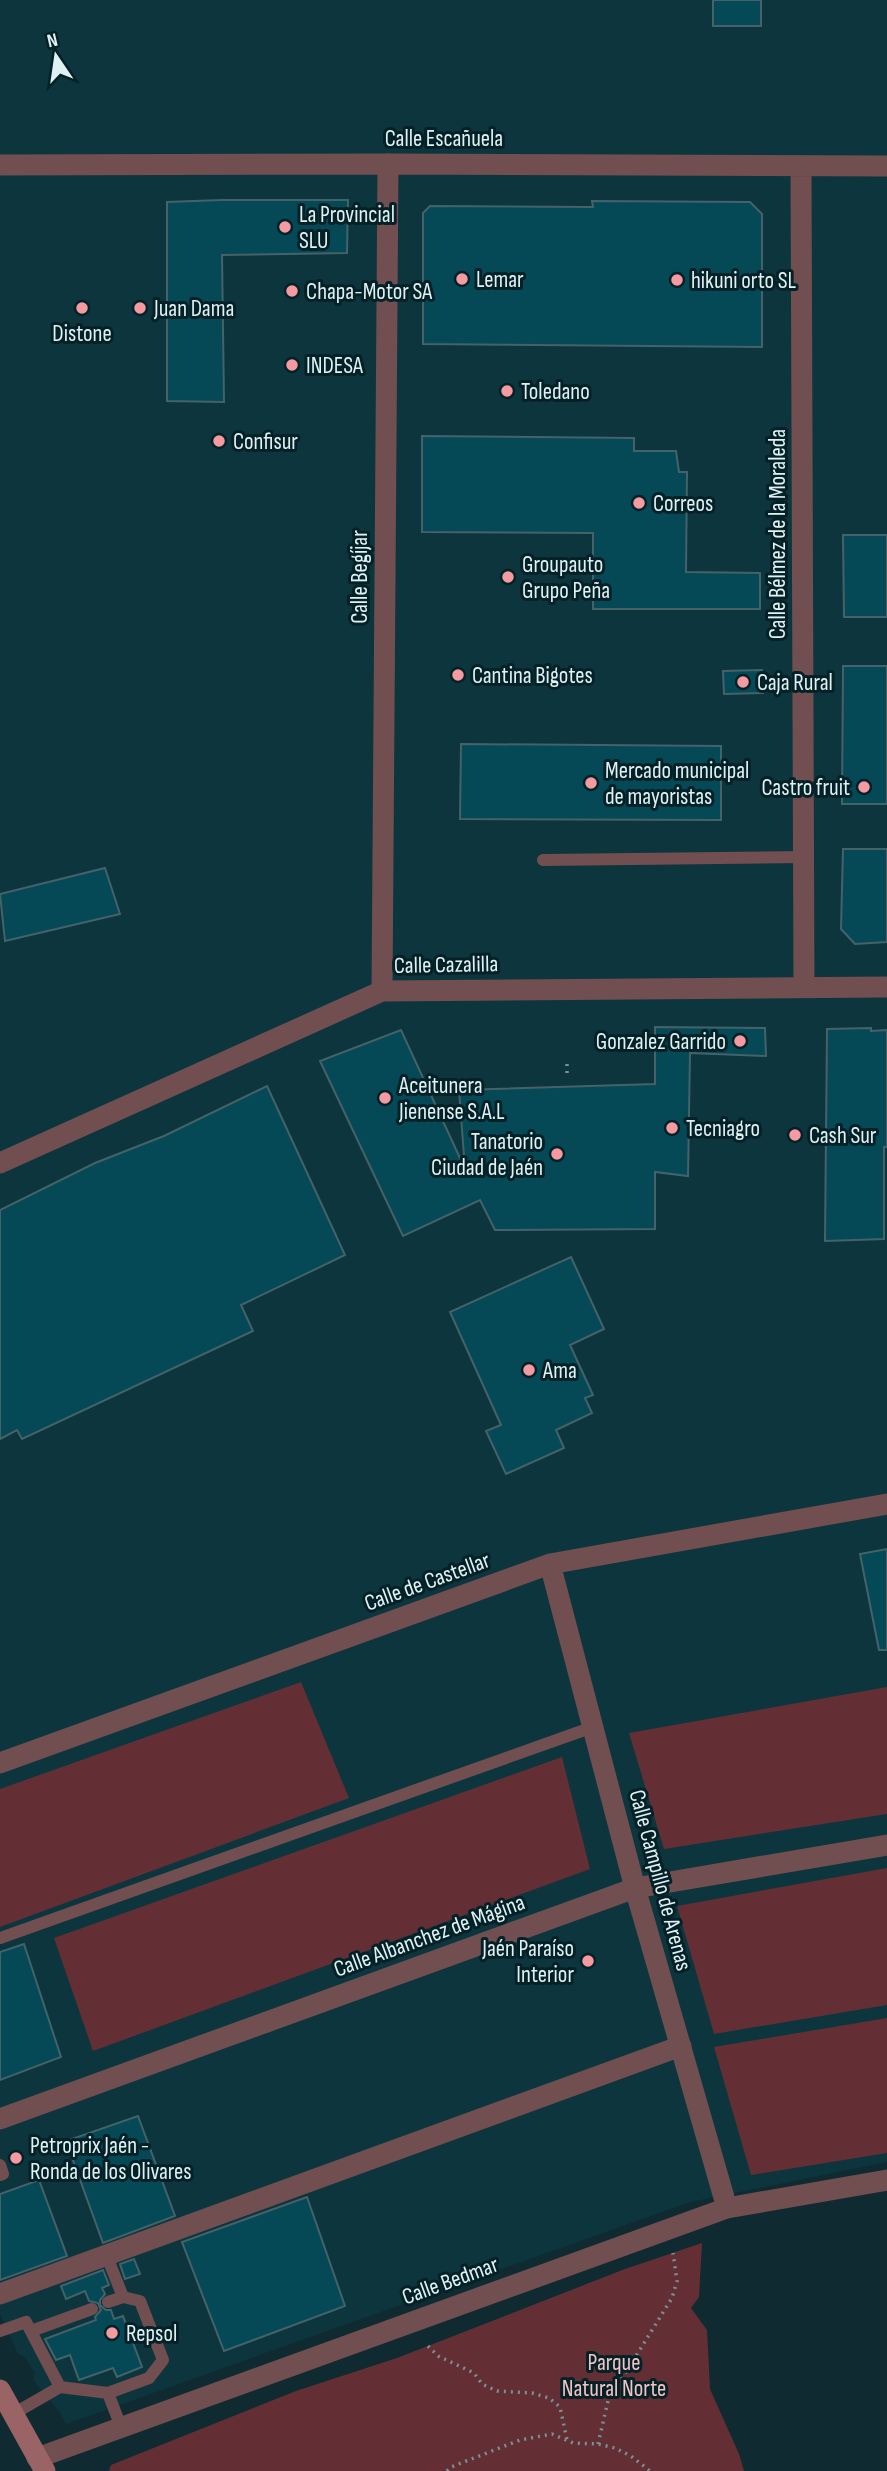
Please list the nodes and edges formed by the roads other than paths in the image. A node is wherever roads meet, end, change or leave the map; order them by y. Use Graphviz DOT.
graph roads {
  1 [pos="388,164"];
  2 [pos="0,166"];
  3 [pos="802,166"];
  4 [pos="887,166"];
  5 [pos="804,857"];
  6 [pos="543,860"];
  7 [pos="804,987"];
  8 [pos="887,987"];
  9 [pos="382,991"];
  10 [pos="0,1163"];
  11 [pos="887,1504"];
  12 [pos="550,1564"];
  13 [pos="593,1727"];
  14 [pos="0,1763"];
  15 [pos="887,1845"];
  16 [pos="635,1888"];
  17 [pos="0,1938"];
  18 [pos="681,2046"];
  19 [pos="0,2119"];
  20 [pos="0,2165"];
  21 [pos="0,2175"];
  22 [pos="887,2180"];
  23 [pos="727,2208"];
  24 [pos="106,2254"];
  25 [pos="0,2294"];
  26 [pos="123,2297"];
  27 [pos="108,2302"];
  28 [pos="92,2309"];
  29 [pos="31,2331"];
  30 [pos="0,2332"];
  31 [pos="60,2387"];
  32 [pos="0,2390"];
  33 [pos="108,2393"];
  34 [pos="13,2414"];
  35 [pos="121,2427"];
  36 [pos="41,2464"];
  1 -- 2 [label="street, Calle Escañuela"];
  1 -- 3 [label="street, Calle Escañuela"];
  1 -- 9 [label="street, Calle Begíjar"];
  3 -- 4 [label="street, Calle Escañuela"];
  3 -- 5 [label="street, Calle Bélmez de la Moraleda"];
  5 -- 6 [label="lane"];
  5 -- 7 [label="street, Calle Bélmez de la Moraleda"];
  7 -- 8 [label="street, Calle Cazalilla"];
  7 -- 9 [label="street, Calle Cazalilla"];
  9 -- 10 [label="street, Calle Cazalilla"];
  11 -- 12 [label="street, Calle de Castellar"];
  12 -- 13 [label="street, Calle Campillo de Arenas"];
  12 -- 14 [label="street, Calle de Castellar"];
  13 -- 16 [label="street, Calle Campillo de Arenas"];
  13 -- 17 [label="lane"];
  15 -- 16 [label="street, Calle Albanchez de Mágina"];
  16 -- 18 [label="street, Calle Campillo de Arenas"];
  16 -- 19 [label="street, Calle Albanchez de Mágina"];
  18 -- 23 [label="street, Calle Campillo de Arenas"];
  18 -- 24 [label="street"];
  20 -- 21 [label="lane"];
  22 -- 23 [label="street, Calle Bedmar"];
  23 -- 35 [label="street, Calle Bedmar"];
  24 -- 25 [label="street"];
  24 -- 26 [label="lane"];
  26 -- 27 [label="lane"];
  26 -- 33 [label="lane"];
  28 -- 29 [label="lane"];
  29 -- 30 [label="lane"];
  29 -- 31 [label="lane"];
  31 -- 33 [label="lane"];
  31 -- 34 [label="lane"];
  32 -- 34 [label="main road"];
  33 -- 35 [label="lane"];
  34 -- 36 [label="main road"];
  35 -- 36 [label="street, Calle Bedmar"];
}
